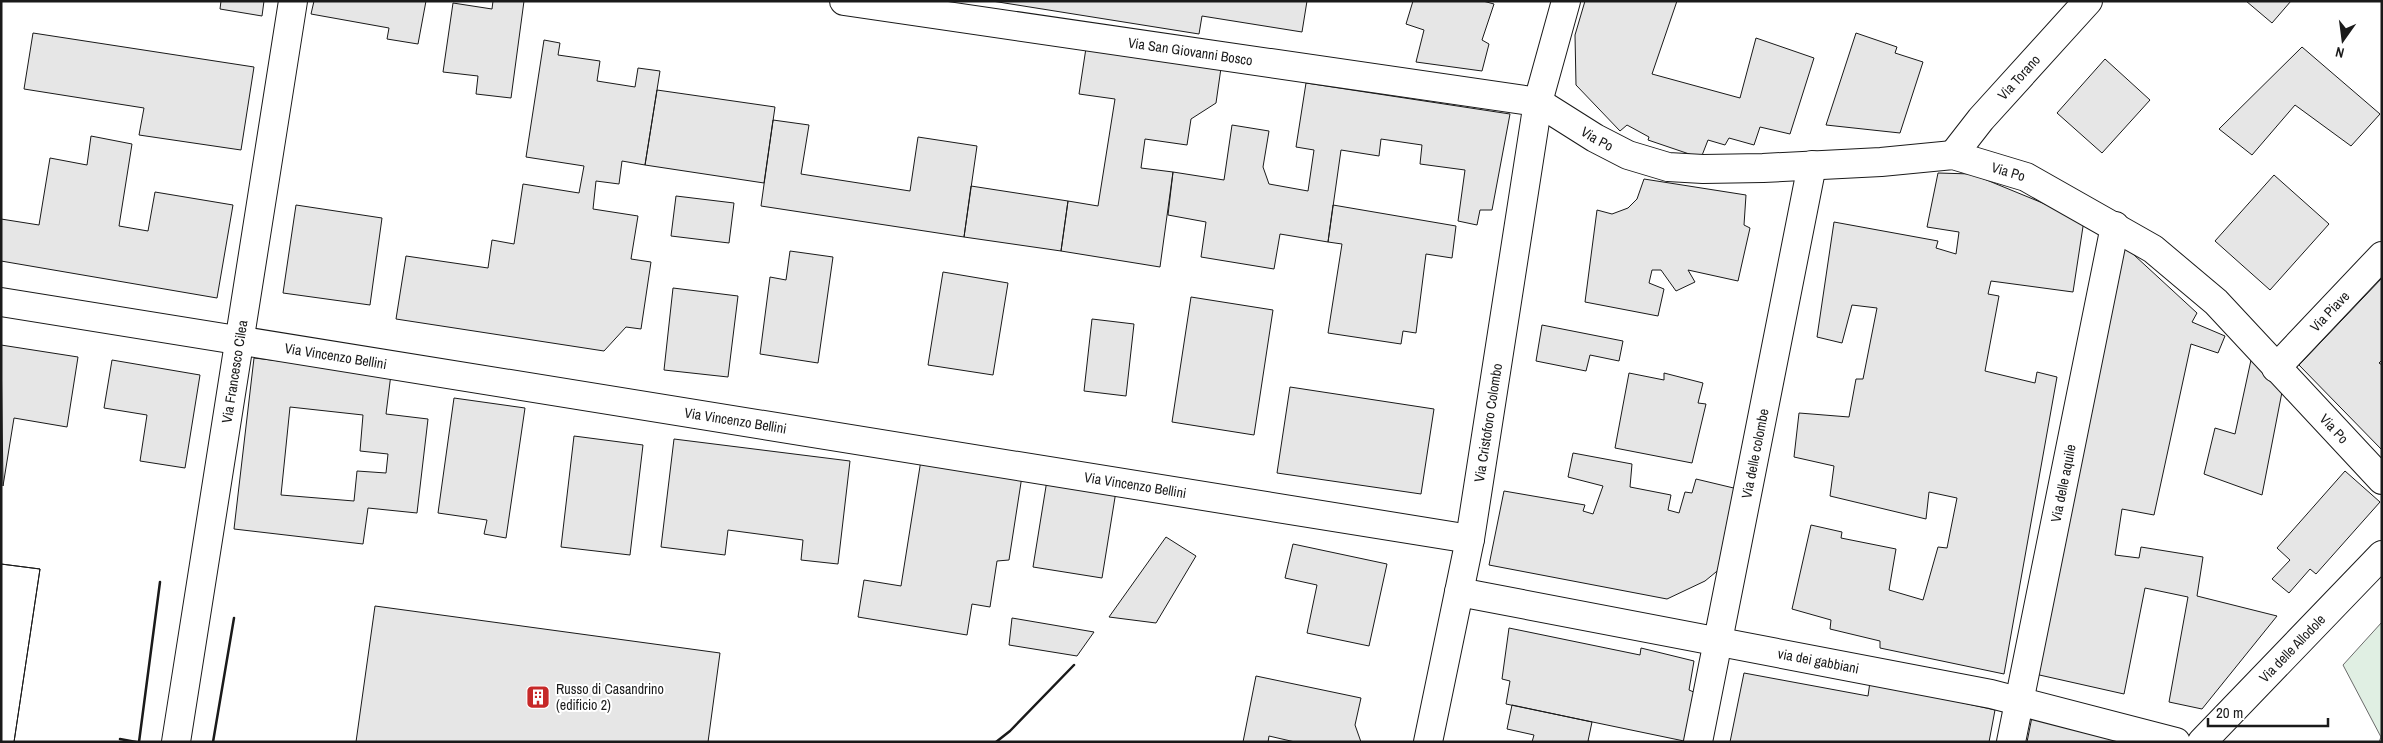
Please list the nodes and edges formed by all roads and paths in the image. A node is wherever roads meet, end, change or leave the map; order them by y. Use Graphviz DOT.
graph roads {
  1 [pos="293,1"];
  2 [pos="844,1"];
  3 [pos="1566,1"];
  4 [pos="2088,1"];
  5 [pos="1538,102"];
  6 [pos="1953,155"];
  7 [pos="1812,165"];
  8 [pos="2115,226"];
  9 [pos="2382,256"];
  10 [pos="1,302"];
  11 [pos="240,342"];
  12 [pos="2276,368"];
  13 [pos="2382,480"];
  14 [pos="1470,539"];
  15 [pos="2382,555"];
  16 [pos="1459,592"];
  17 [pos="1717,641"];
  18 [pos="2019,701"];
  19 [pos="176,742"];
  20 [pos="1428,742"];
  21 [pos="1698,742"];
  22 [pos="2011,742"];
  23 [pos="2176,742"];
  24 [pos="2202,742"];
  1 -- 11 [label="street, Via Francesco Cilea"];
  2 -- 5 [label="street, Via San Giovanni Bosco"];
  3 -- 5 [label="street, Via Cristoforo Colombo"];
  4 -- 6 [label="street, Via Torano"];
  5 -- 7 [label="street, Via Po"];
  5 -- 14 [label="street, Via Cristoforo Colombo"];
  6 -- 7 [label="street, Via Po"];
  6 -- 8 [label="street, Via Po"];
  7 -- 17 [label="street, Via delle colombe"];
  8 -- 12 [label="street, Via Po"];
  8 -- 18 [label="street, Via delle aquile"];
  9 -- 12 [label="street, Via Piave"];
  10 -- 11 [label="street, Via Vincenzo Bellini"];
  11 -- 14 [label="street, Via Vincenzo Bellini"];
  11 -- 19 [label="street, Via Francesco Cilea"];
  12 -- 13 [label="street, Via Po"];
  14 -- 16 [label="street, Via Cristoforo Colombo"];
  15 -- 24 [label="street, Via delle Allodole"];
  16 -- 17 [label="street, via dei gabbiani"];
  16 -- 20 [label="street, Via Cristoforo Colombo"];
  17 -- 18 [label="street, via dei gabbiani"];
  17 -- 21 [label="street, Via delle colombe"];
  18 -- 22 [label="street, Via delle aquile"];
  18 -- 23 [label="street, via dei gabbiani"];
}
